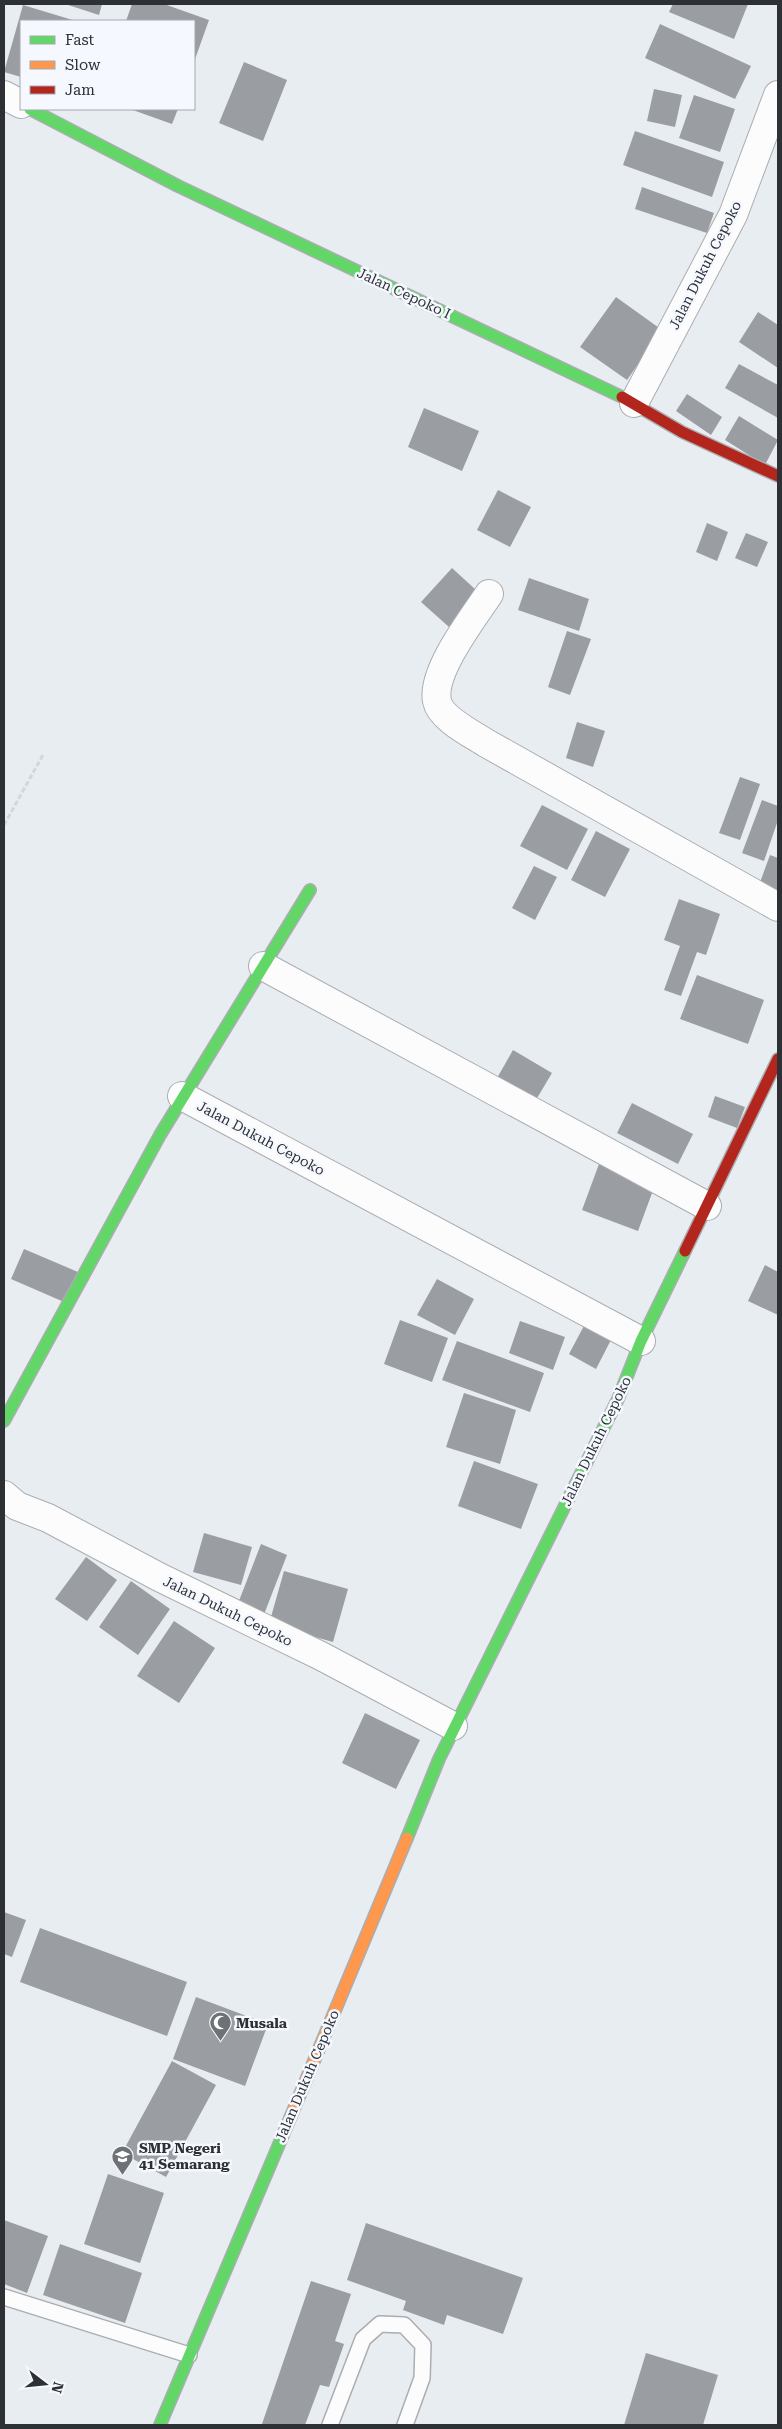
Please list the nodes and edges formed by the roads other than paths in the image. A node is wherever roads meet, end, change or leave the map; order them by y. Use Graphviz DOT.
graph roads {
  1 [pos="4,95"];
  2 [pos="778,95"];
  3 [pos="20,103"];
  4 [pos="32,110"];
  5 [pos="634,403"];
  6 [pos="778,476"];
  7 [pos="488,594"];
  8 [pos="310,890"];
  9 [pos="778,907"];
  10 [pos="263,966"];
  11 [pos="778,1059"];
  12 [pos="182,1096"];
  13 [pos="707,1206"];
  14 [pos="641,1342"];
  15 [pos="4,1421"];
  16 [pos="4,1495"];
  17 [pos="453,1726"];
  18 [pos="4,2297"];
  19 [pos="189,2354"];
  20 [pos="160,2425"];
  21 [pos="330,2425"];
  22 [pos="405,2425"];
  1 -- 3 [label="street"];
  2 -- 5 [label="street, Jalan Dukuh Cepoko"];
  4 -- 5 [label="street, Jalan Cepoko I"];
  5 -- 6 [label="street, Jalan Cepoko I"];
  7 -- 9 [label="street"];
  8 -- 10 [label="street"];
  10 -- 12 [label="street"];
  10 -- 13 [label="street"];
  11 -- 13 [label="street, Jalan Dukuh Cepoko"];
  12 -- 14 [label="street, Jalan Dukuh Cepoko"];
  12 -- 15 [label="street, Jalan Dukuh Cepoko"];
  13 -- 14 [label="street, Jalan Dukuh Cepoko"];
  14 -- 17 [label="street, Jalan Dukuh Cepoko"];
  16 -- 17 [label="street, Jalan Dukuh Cepoko"];
  17 -- 19 [label="street, Jalan Dukuh Cepoko"];
  18 -- 19 [label="lane"];
  19 -- 20 [label="street, Jalan Dukuh Cepoko"];
  21 -- 22 [label="lane"];
}
